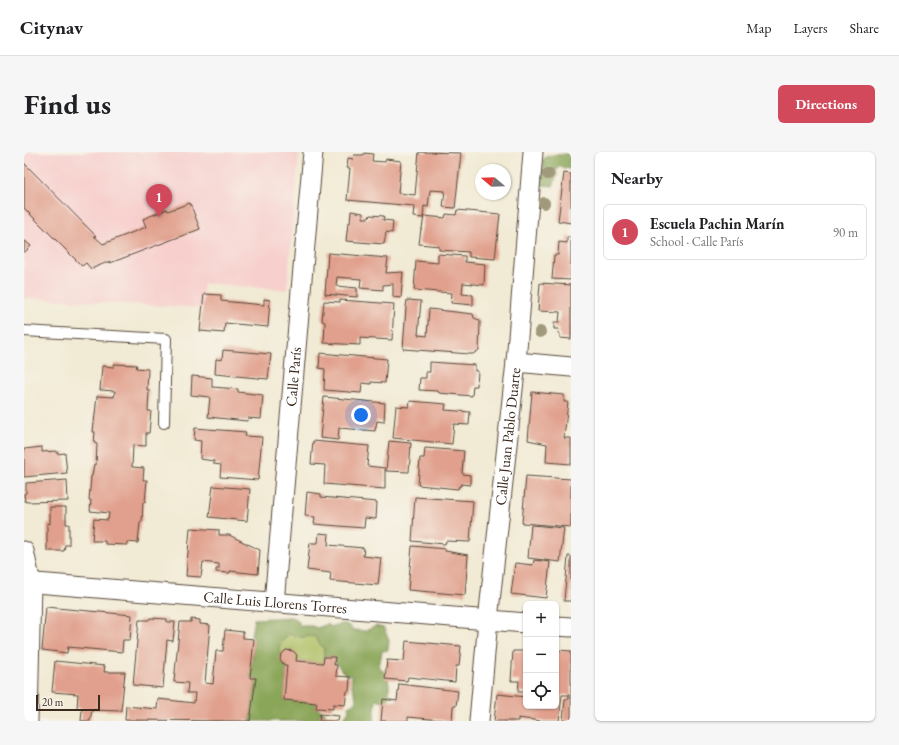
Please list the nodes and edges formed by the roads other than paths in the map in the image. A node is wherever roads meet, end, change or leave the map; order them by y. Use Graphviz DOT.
graph roads {
  1 [pos="313,152"];
  2 [pos="533,152"];
  3 [pos="24,330"];
  4 [pos="516,362"];
  5 [pos="571,367"];
  6 [pos="164,423"];
  7 [pos="24,551"];
  8 [pos="28,582"];
  9 [pos="274,603"];
  10 [pos="488,620"];
  11 [pos="523,623"];
  12 [pos="559,626"];
  13 [pos="571,627"];
  14 [pos="28,721"];
  15 [pos="479,721"];
  1 -- 9 [label="street, Calle París"];
  2 -- 4 [label="street, Calle Juan Pablo Duarte"];
  3 -- 6 [label="lane"];
  4 -- 5 [label="street"];
  4 -- 10 [label="street, Calle Juan Pablo Duarte"];
  7 -- 8 [label="street"];
  8 -- 9 [label="street, Calle Luis Llorens Torres"];
  8 -- 14 [label="street"];
  9 -- 10 [label="street, Calle Luis Llorens Torres"];
  10 -- 11 [label="street, Calle Luis Llorens Torres"];
  10 -- 15 [label="street, Calle Juan Pablo Duarte"];
  12 -- 13 [label="street"];
}
